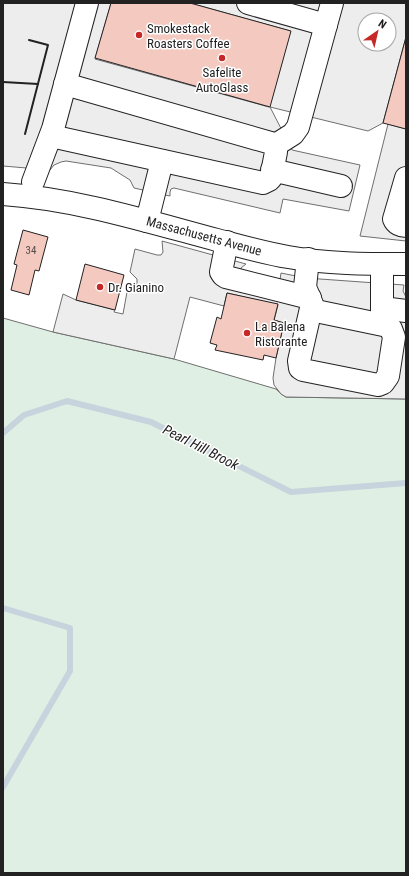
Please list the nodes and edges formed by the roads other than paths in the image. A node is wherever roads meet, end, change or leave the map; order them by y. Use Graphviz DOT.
graph roads {
  1 [pos="87,3"];
  2 [pos="248,3"];
  3 [pos="332,3"];
  4 [pos="326,25"];
  5 [pos="65,84"];
  6 [pos="51,136"];
  7 [pos="274,146"];
  8 [pos="162,161"];
  9 [pos="272,170"];
  10 [pos="406,178"];
  11 [pos="33,182"];
  12 [pos="341,186"];
  13 [pos="3,194"];
  14 [pos="147,221"];
  15 [pos="406,226"];
  16 [pos="227,242"];
  17 [pos="308,259"];
  18 [pos="382,264"];
  19 [pos="406,264"];
  20 [pos="310,304"];
  21 [pos="406,311"];
  22 [pos="385,317"];
  23 [pos="398,370"];
  1 -- 5 [label="main road"];
  2 -- 4 [label="main road"];
  3 -- 4 [label="main road"];
  4 -- 7 [label="main road"];
  5 -- 6 [label="main road"];
  5 -- 7 [label="main road"];
  6 -- 8 [label="main road"];
  6 -- 11 [label="main road"];
  7 -- 9 [label="main road"];
  8 -- 9 [label="main road"];
  8 -- 14 [label="main road"];
  9 -- 12 [label="main road"];
  10 -- 15 [label="main road"];
  13 -- 14 [label="main road, Massachusetts Avenue"];
  14 -- 16 [label="main road, Massachusetts Avenue"];
  16 -- 17 [label="main road, Massachusetts Avenue"];
  16 -- 20 [label="main road"];
  17 -- 18 [label="main road, Massachusetts Avenue"];
  17 -- 20 [label="main road"];
  18 -- 19 [label="main road, Massachusetts Avenue"];
  18 -- 22 [label="main road"];
  20 -- 22 [label="main road"];
  20 -- 23 [label="main road"];
  21 -- 22 [label="main road"];
  22 -- 23 [label="main road"];
}
